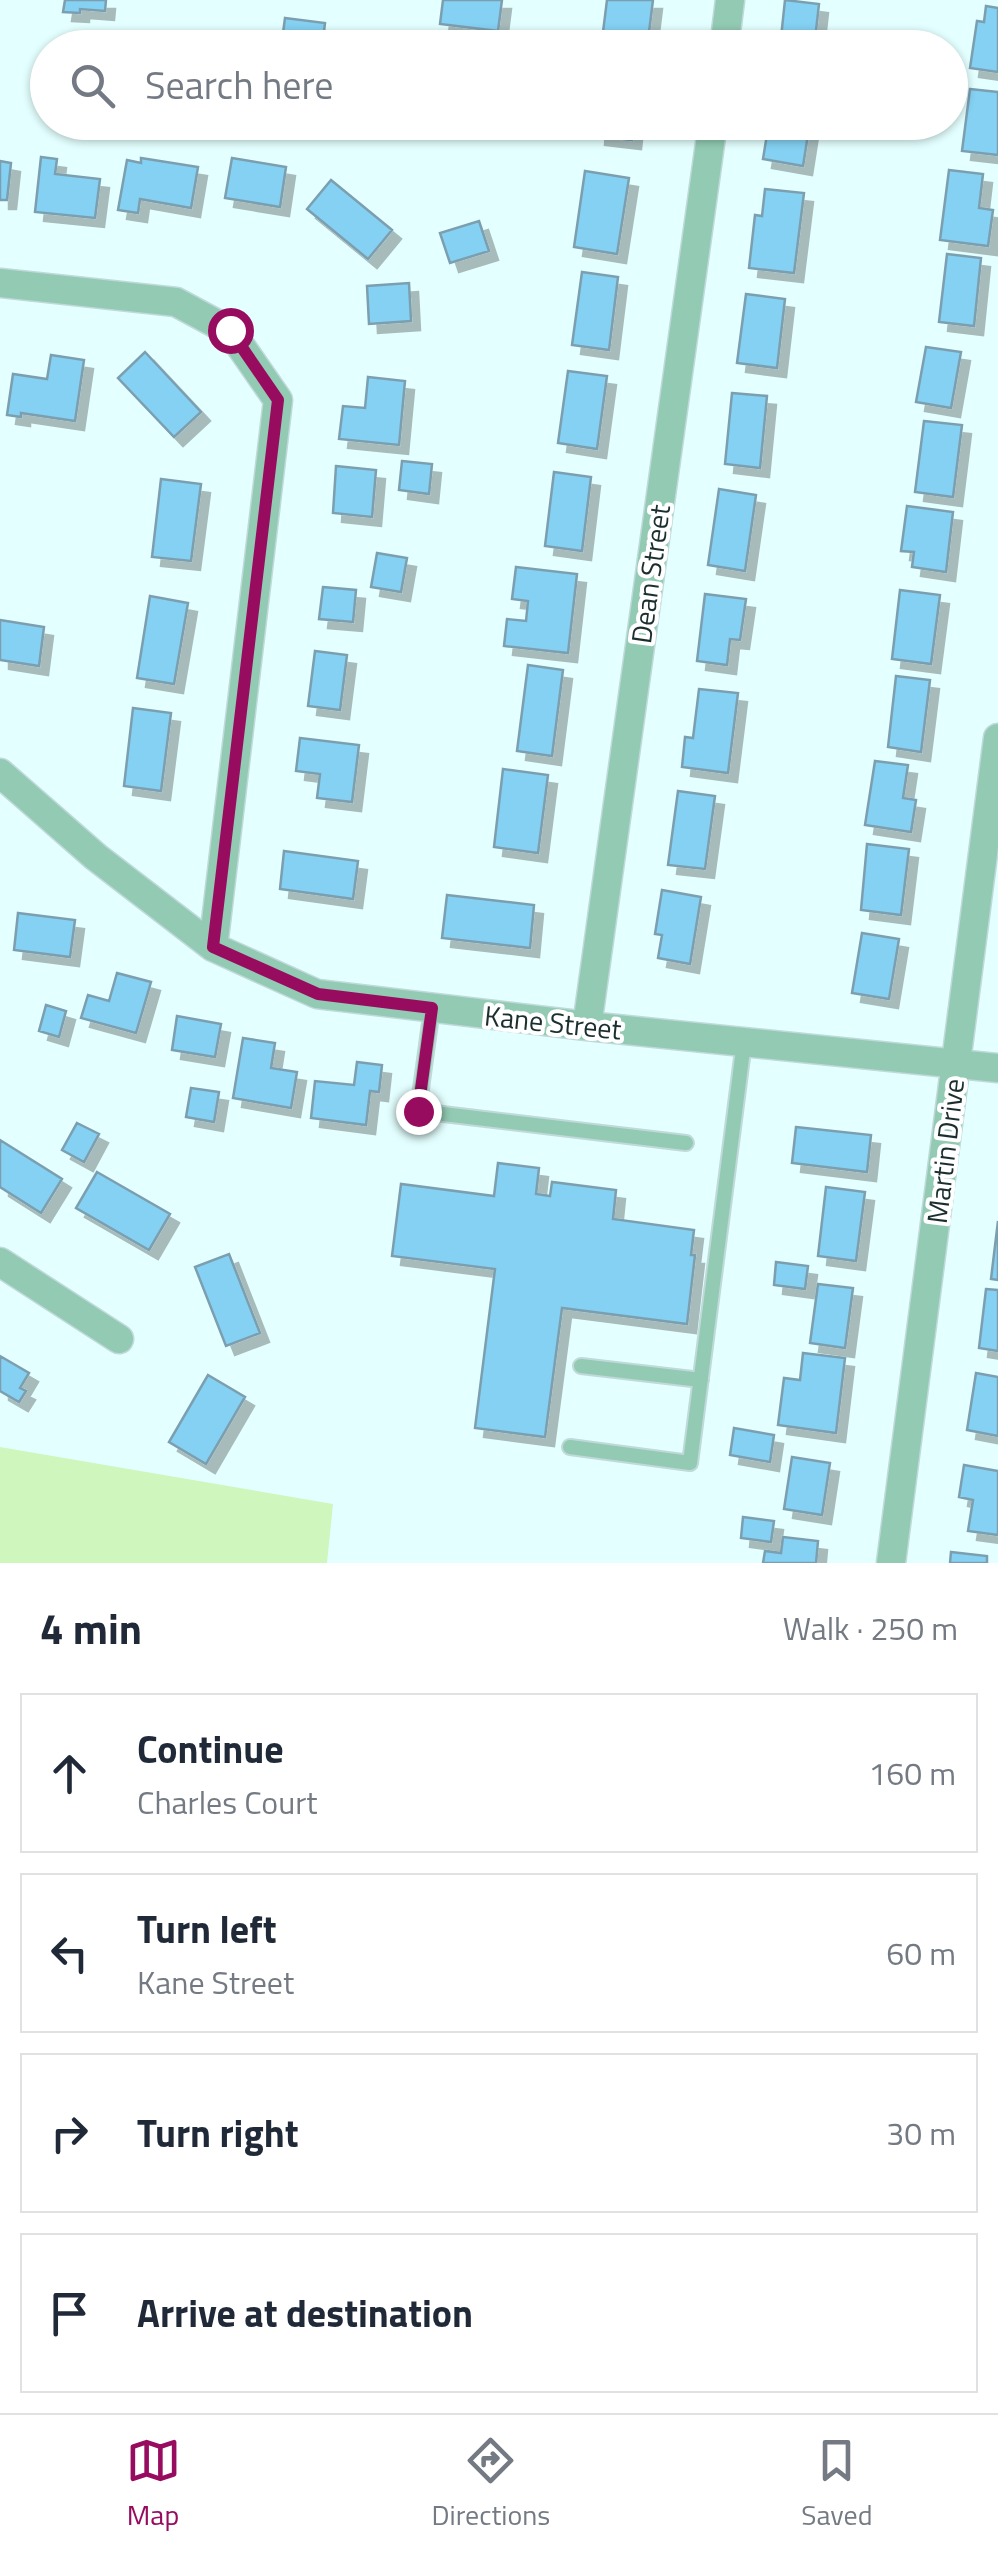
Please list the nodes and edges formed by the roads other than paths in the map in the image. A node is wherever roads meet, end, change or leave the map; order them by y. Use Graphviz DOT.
graph roads {
  1 [pos="730,0"];
  2 [pos="726,30"];
  3 [pos="710,140"];
  4 [pos="0,283"];
  5 [pos="998,738"];
  6 [pos="0,773"];
  7 [pos="213,947"];
  8 [pos="432,1008"];
  9 [pos="587,1026"];
  10 [pos="744,1042"];
  11 [pos="957,1062"];
  12 [pos="998,1068"];
  13 [pos="686,1143"];
  14 [pos="0,1262"];
  15 [pos="120,1339"];
  16 [pos="582,1366"];
  17 [pos="701,1380"];
  18 [pos="570,1447"];
  19 [pos="891,1563"];
  1 -- 2 [label="street"];
  3 -- 9 [label="street, Dean Street"];
  4 -- 7 [label="street"];
  5 -- 11 [label="street, Martin Drive"];
  6 -- 7 [label="street, Kane Street"];
  7 -- 8 [label="street, Kane Street"];
  8 -- 9 [label="street, Kane Street"];
  8 -- 13 [label="lane"];
  9 -- 10 [label="street, Kane Street"];
  10 -- 11 [label="street, Kane Street"];
  10 -- 17 [label="lane"];
  11 -- 12 [label="street, Kane Street"];
  11 -- 19 [label="street, Martin Drive"];
  14 -- 15 [label="street"];
  16 -- 17 [label="lane"];
  17 -- 18 [label="lane"];
}
